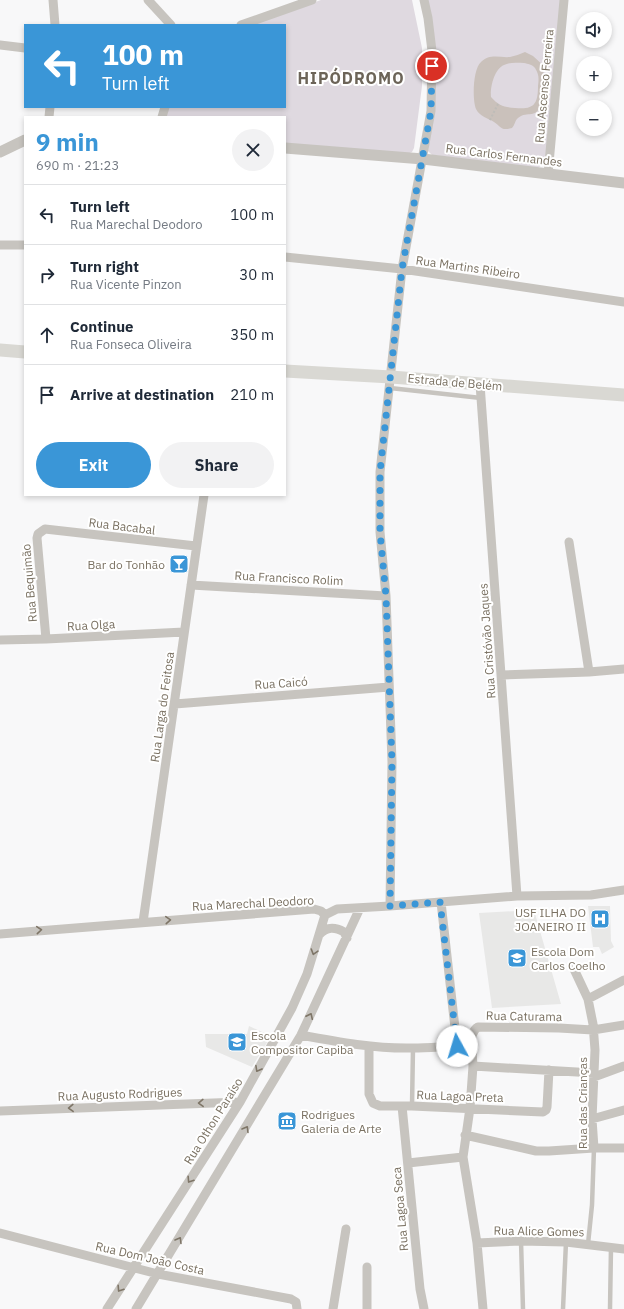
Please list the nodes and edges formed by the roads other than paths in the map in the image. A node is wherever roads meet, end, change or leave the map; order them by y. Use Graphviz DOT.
graph roads {
  1 [pos="53,0"];
  2 [pos="148,0"];
  3 [pos="312,0"];
  4 [pos="424,0"];
  5 [pos="564,0"];
  6 [pos="55,24"];
  7 [pos="169,24"];
  8 [pos="244,24"];
  9 [pos="0,45"];
  10 [pos="24,48"];
  11 [pos="24,140"];
  12 [pos="286,148"];
  13 [pos="3,150"];
  14 [pos="423,159"];
  15 [pos="548,174"];
  16 [pos="624,183"];
  17 [pos="0,245"];
  18 [pos="24,245"];
  19 [pos="286,256"];
  20 [pos="402,269"];
  21 [pos="624,302"];
  22 [pos="0,350"];
  23 [pos="24,352"];
  24 [pos="286,371"];
  25 [pos="390,382"];
  26 [pos="480,384"];
  27 [pos="624,395"];
  28 [pos="481,398"];
  29 [pos="204,496"];
  30 [pos="45,529"];
  31 [pos="569,542"];
  32 [pos="196,546"];
  33 [pos="191,584"];
  34 [pos="386,596"];
  35 [pos="184,632"];
  36 [pos="46,639"];
  37 [pos="0,640"];
  38 [pos="624,669"];
  39 [pos="589,672"];
  40 [pos="501,675"];
  41 [pos="389,687"];
  42 [pos="175,704"];
  43 [pos="624,890"];
  44 [pos="517,896"];
  45 [pos="440,902"];
  46 [pos="390,906"];
  47 [pos="360,908"];
  48 [pos="325,915"];
  49 [pos="143,922"];
  50 [pos="0,934"];
  51 [pos="319,935"];
  52 [pos="347,938"];
  53 [pos="573,967"];
  54 [pos="624,980"];
  55 [pos="588,999"];
  56 [pos="624,1026"];
  57 [pos="593,1030"];
  58 [pos="301,1035"];
  59 [pos="369,1046"];
  60 [pos="457,1046"];
  61 [pos="413,1048"];
  62 [pos="470,1048"];
  63 [pos="473,1066"];
  64 [pos="624,1066"];
  65 [pos="549,1070"];
  66 [pos="594,1075"];
  67 [pos="240,1102"];
  68 [pos="407,1106"];
  69 [pos="470,1108"];
  70 [pos="624,1110"];
  71 [pos="0,1111"];
  72 [pos="592,1120"];
  73 [pos="466,1135"];
  74 [pos="594,1148"];
  75 [pos="624,1148"];
  76 [pos="463,1156"];
  77 [pos="408,1163"];
  78 [pos="346,1229"];
  79 [pos="0,1233"];
  80 [pos="521,1241"];
  81 [pos="566,1242"];
  82 [pos="477,1243"];
  83 [pos="588,1244"];
  84 [pos="611,1247"];
  85 [pos="624,1249"];
  86 [pos="134,1267"];
  87 [pos="367,1267"];
  88 [pos="158,1274"];
  89 [pos="296,1305"];
  90 [pos="107,1309"];
  91 [pos="136,1309"];
  92 [pos="333,1309"];
  93 [pos="367,1309"];
  94 [pos="424,1309"];
  95 [pos="483,1309"];
  96 [pos="523,1309"];
  97 [pos="563,1309"];
  98 [pos="610,1309"];
  1 -- 6 [label="street"];
  2 -- 7 [label="street"];
  3 -- 8 [label="street"];
  4 -- 14 [label="street"];
  5 -- 15 [label="street, Rua Ascenso Ferreira"];
  9 -- 10 [label="street"];
  11 -- 13 [label="street"];
  12 -- 14 [label="street, Rua Carlos Fernandes"];
  14 -- 15 [label="street, Rua Carlos Fernandes"];
  14 -- 20 [label="street"];
  15 -- 16 [label="street, Rua Carlos Fernandes"];
  17 -- 18 [label="street"];
  19 -- 20 [label="street, Rua Martins Ribeiro"];
  20 -- 21 [label="street, Rua Martins Ribeiro"];
  20 -- 25 [label="street"];
  22 -- 23 [label="main road"];
  24 -- 25 [label="main road, Estrada de Belém"];
  25 -- 26 [label="main road, Estrada de Belém"];
  25 -- 28 [label="lane"];
  25 -- 34 [label="street"];
  26 -- 27 [label="main road, Estrada de Belém"];
  26 -- 28 [label="street, Rua Cristóvão Jaques"];
  28 -- 40 [label="street, Rua Cristóvão Jaques"];
  29 -- 32 [label="street, Rua Larga do Feitosa"];
  30 -- 32 [label="street, Rua Bacabal"];
  30 -- 36 [label="street, Rua Bequimão"];
  31 -- 39 [label="street"];
  32 -- 33 [label="street, Rua Larga do Feitosa"];
  33 -- 34 [label="street, Rua Francisco Rolim"];
  33 -- 35 [label="street, Rua Larga do Feitosa"];
  34 -- 41 [label="street"];
  35 -- 36 [label="street, Rua Olga"];
  35 -- 42 [label="street, Rua Larga do Feitosa"];
  36 -- 37 [label="street, Rua Olga"];
  38 -- 39 [label="street"];
  39 -- 40 [label="street"];
  40 -- 44 [label="street, Rua Cristóvão Jaques"];
  41 -- 42 [label="street, Rua Caicó"];
  41 -- 46 [label="street"];
  42 -- 49 [label="street, Rua Larga do Feitosa"];
  43 -- 44 [label="street, Rua Marechal Deodoro"];
  44 -- 45 [label="street, Rua Marechal Deodoro"];
  45 -- 46 [label="street, Rua Marechal Deodoro"];
  45 -- 60 [label="street"];
  46 -- 47 [label="street, Rua Marechal Deodoro"];
  47 -- 48 [label="street, Rua Marechal Deodoro"];
  47 -- 52 [label="street"];
  49 -- 48 [label="street, Rua Marechal Deodoro, one-way"];
  48 -- 51 [label="street, Rua Othon Paraíso"];
  50 -- 49 [label="street, Rua Marechal Deodoro, one-way"];
  51 -- 52 [label="street"];
  51 -- 67 [label="street, Rua Othon Paraíso, one-way"];
  58 -- 52 [label="street, one-way"];
  53 -- 55 [label="street, Rua das Crianças"];
  54 -- 55 [label="street"];
  55 -- 57 [label="street, Rua das Crianças"];
  56 -- 57 [label="street"];
  57 -- 62 [label="street, Rua Caturama"];
  57 -- 66 [label="street, Rua das Crianças"];
  58 -- 59 [label="street"];
  88 -- 58 [label="street, one-way"];
  59 -- 61 [label="street"];
  59 -- 68 [label="street, Rua Lagoa Preta"];
  60 -- 61 [label="street"];
  60 -- 62 [label="street"];
  61 -- 68 [label="lane, Rua Lagoa Seca"];
  62 -- 63 [label="street"];
  63 -- 65 [label="street"];
  63 -- 69 [label="street"];
  64 -- 66 [label="street"];
  65 -- 66 [label="street"];
  65 -- 69 [label="street, Rua Lagoa Preta"];
  66 -- 72 [label="street, Rua das Crianças"];
  67 -- 71 [label="street, Rua Augusto Rodrigues, one-way"];
  67 -- 86 [label="street, Rua Othon Paraíso, one-way"];
  68 -- 69 [label="street, Rua Lagoa Preta"];
  68 -- 77 [label="street, Rua Lagoa Seca"];
  69 -- 73 [label="street"];
  70 -- 72 [label="street"];
  72 -- 74 [label="street, Rua das Crianças"];
  73 -- 74 [label="street"];
  73 -- 76 [label="street"];
  74 -- 75 [label="street"];
  74 -- 83 [label="lane, Rua das Crianças"];
  76 -- 77 [label="street"];
  76 -- 82 [label="street"];
  77 -- 94 [label="street, Rua Lagoa Seca"];
  78 -- 92 [label="street"];
  79 -- 86 [label="street, Rua Dom João Costa"];
  80 -- 81 [label="street, Rua Alice Gomes"];
  80 -- 82 [label="street, Rua Alice Gomes"];
  80 -- 96 [label="lane"];
  81 -- 83 [label="street, Rua Alice Gomes"];
  81 -- 97 [label="lane"];
  82 -- 95 [label="street"];
  83 -- 84 [label="street, Rua Alice Gomes"];
  84 -- 85 [label="street, Rua Alice Gomes"];
  84 -- 98 [label="lane"];
  86 -- 88 [label="street, Rua Dom João Costa"];
  86 -- 90 [label="street, Rua Othon Paraíso, one-way"];
  87 -- 93 [label="street"];
  88 -- 89 [label="street, Rua Dom João Costa"];
  88 -- 91 [label="street"];
}
